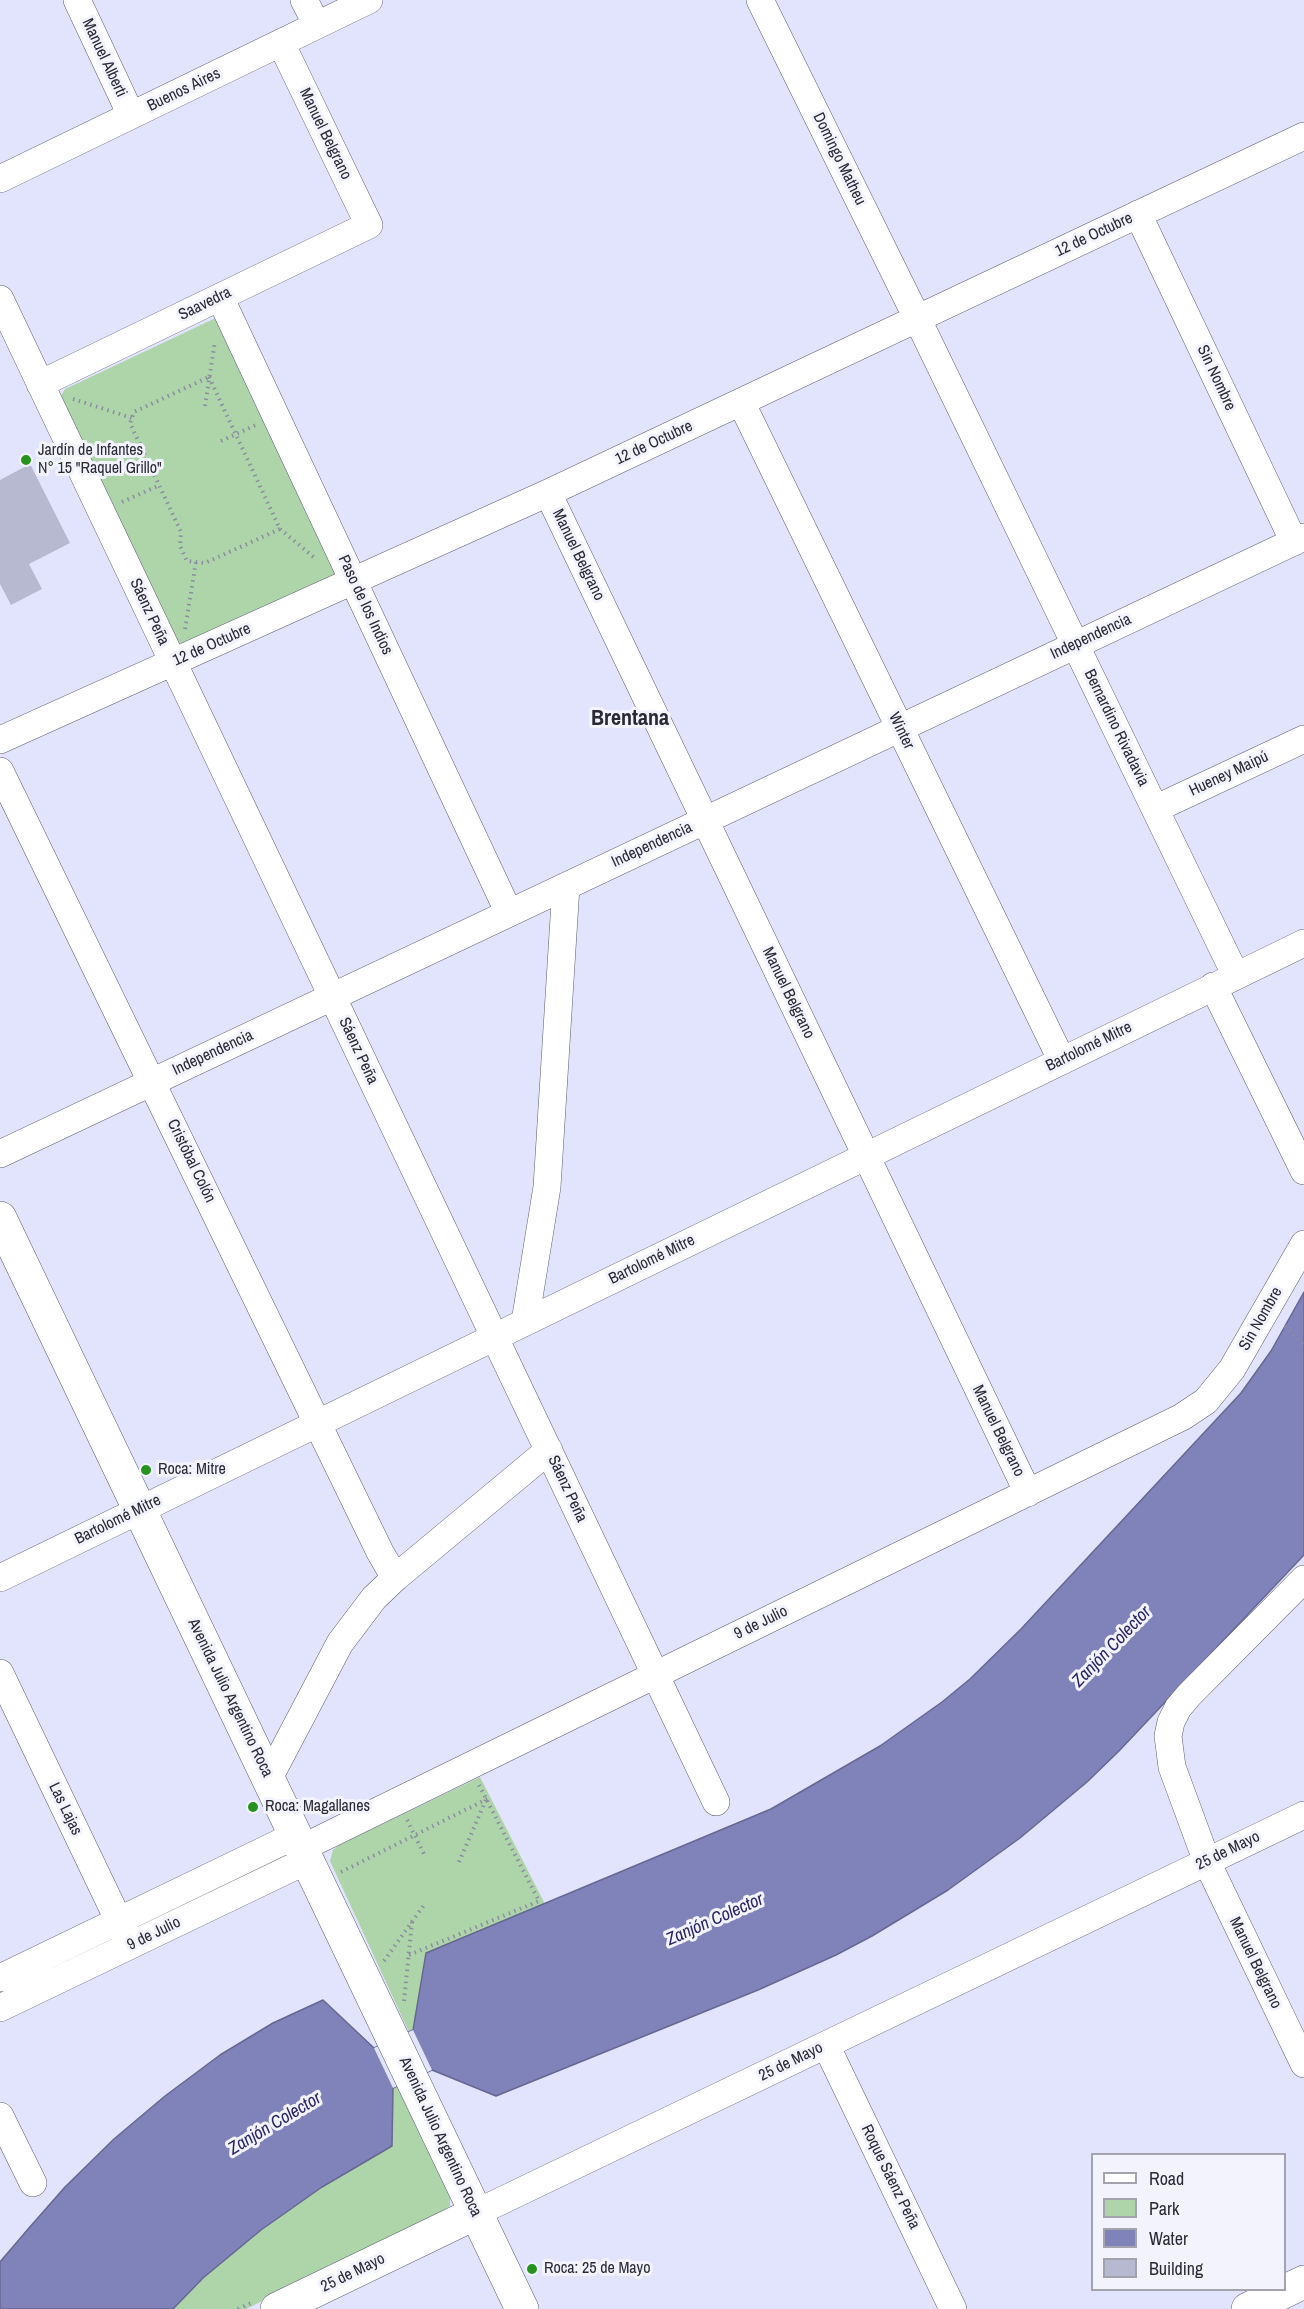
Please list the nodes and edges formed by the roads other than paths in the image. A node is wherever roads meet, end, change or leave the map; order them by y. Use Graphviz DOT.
graph roads {
  1 [pos="76,0"];
  2 [pos="304,0"];
  3 [pos="369,0"];
  4 [pos="760,0"];
  5 [pos="316,25"];
  6 [pos="280,43"];
  7 [pos="131,116"];
  8 [pos="1304,136"];
  9 [pos="0,179"];
  10 [pos="1138,214"];
  11 [pos="369,225"];
  12 [pos="220,297"];
  13 [pos="0,299"];
  14 [pos="917,318"];
  15 [pos="9,340"];
  16 [pos="40,384"];
  17 [pos="741,402"];
  18 [pos="548,493"];
  19 [pos="1299,539"];
  20 [pos="353,581"];
  21 [pos="1075,645"];
  22 [pos="173,662"];
  23 [pos="900,728"];
  24 [pos="1304,739"];
  25 [pos="0,740"];
  26 [pos="0,771"];
  27 [pos="1155,809"];
  28 [pos="705,820"];
  29 [pos="566,886"];
  30 [pos="509,913"];
  31 [pos="1304,942"];
  32 [pos="1224,981"];
  33 [pos="333,997"];
  34 [pos="1062,1060"];
  35 [pos="152,1082"];
  36 [pos="0,1154"];
  37 [pos="866,1156"];
  38 [pos="1304,1171"];
  39 [pos="0,1218"];
  40 [pos="1304,1244"];
  41 [pos="525,1322"];
  42 [pos="495,1337"];
  43 [pos="1215,1391"];
  44 [pos="318,1423"];
  45 [pos="549,1450"];
  46 [pos="1028,1493"];
  47 [pos="140,1510"];
  48 [pos="0,1578"];
  49 [pos="395,1578"];
  50 [pos="1304,1580"];
  51 [pos="0,1673"];
  52 [pos="656,1675"];
  53 [pos="269,1778"];
  54 [pos="717,1802"];
  55 [pos="1304,1815"];
  56 [pos="310,1854"];
  57 [pos="1207,1862"];
  58 [pos="119,1921"];
  59 [pos="130,1946"];
  60 [pos="0,1978"];
  61 [pos="0,2008"];
  62 [pos="826,2045"];
  63 [pos="1304,2064"];
  64 [pos="0,2116"];
  65 [pos="33,2183"];
  66 [pos="476,2213"];
  67 [pos="1304,2282"];
  68 [pos="1285,2291"];
  69 [pos="1286,2291"];
  70 [pos="268,2304"];
  71 [pos="522,2309"];
  72 [pos="953,2309"];
  73 [pos="1248,2309"];
  1 -- 7 [label="street, Manuel Alberti"];
  2 -- 5 [label="street"];
  3 -- 5 [label="street, Buenos Aires"];
  4 -- 14 [label="street, Domingo Matheu"];
  5 -- 6 [label="street, Buenos Aires"];
  6 -- 7 [label="street, Buenos Aires"];
  6 -- 11 [label="street, Manuel Belgrano"];
  7 -- 9 [label="street, Buenos Aires"];
  8 -- 10 [label="street, 12 de Octubre"];
  10 -- 14 [label="street, 12 de Octubre"];
  10 -- 19 [label="street, Sin Nombre"];
  11 -- 12 [label="street, Saavedra"];
  12 -- 16 [label="street, Saavedra"];
  12 -- 20 [label="street, Paso de los Indios"];
  13 -- 15 [label="street, Sáenz Peña"];
  14 -- 17 [label="street, 12 de Octubre"];
  14 -- 21 [label="street, Bernardino Rivadavia"];
  15 -- 16 [label="street, Sáenz Peña"];
  16 -- 22 [label="street, Sáenz Peña"];
  17 -- 18 [label="street, 12 de Octubre"];
  17 -- 23 [label="street, Winter"];
  18 -- 20 [label="street, 12 de Octubre"];
  18 -- 28 [label="street, Manuel Belgrano"];
  19 -- 21 [label="street, Independencia"];
  20 -- 22 [label="street, 12 de Octubre"];
  20 -- 30 [label="street, Paso de los Indios"];
  21 -- 23 [label="street, Independencia"];
  21 -- 27 [label="street, Bernardino Rivadavia"];
  22 -- 25 [label="street, 12 de Octubre"];
  22 -- 33 [label="street, Sáenz Peña"];
  23 -- 28 [label="street, Independencia"];
  23 -- 34 [label="street, Winter"];
  24 -- 27 [label="street, Hueney Maipú"];
  26 -- 35 [label="street, Cristóbal Colón"];
  27 -- 32 [label="street, Bernardino Rivadavia"];
  28 -- 29 [label="street, Independencia"];
  28 -- 37 [label="street, Manuel Belgrano"];
  29 -- 30 [label="street, Independencia"];
  29 -- 41 [label="street"];
  30 -- 33 [label="street, Independencia"];
  31 -- 32 [label="street, Bartolomé Mitre"];
  32 -- 34 [label="street, Bartolomé Mitre"];
  32 -- 38 [label="street, Bernardino Rivadavia"];
  33 -- 35 [label="street, Independencia"];
  33 -- 42 [label="street, Sáenz Peña"];
  34 -- 37 [label="street, Bartolomé Mitre"];
  35 -- 36 [label="street, Independencia"];
  35 -- 44 [label="street, Cristóbal Colón"];
  37 -- 41 [label="street, Bartolomé Mitre"];
  37 -- 46 [label="street, Manuel Belgrano"];
  39 -- 47 [label="main road, Avenida Julio Argentino Roca"];
  40 -- 43 [label="street, Sin Nombre"];
  41 -- 42 [label="street, Bartolomé Mitre"];
  42 -- 44 [label="street, Bartolomé Mitre"];
  42 -- 45 [label="street, Sáenz Peña"];
  43 -- 46 [label="street, 9 de Julio"];
  44 -- 47 [label="street, Bartolomé Mitre"];
  44 -- 49 [label="street, Cristóbal Colón"];
  45 -- 49 [label="street"];
  45 -- 52 [label="street, Sáenz Peña"];
  46 -- 52 [label="street, 9 de Julio"];
  47 -- 48 [label="street, Bartolomé Mitre"];
  47 -- 53 [label="main road, Avenida Julio Argentino Roca"];
  49 -- 53 [label="street"];
  50 -- 57 [label="street, Manuel Belgrano"];
  51 -- 58 [label="street, Las Lajas"];
  52 -- 54 [label="street, Sáenz Peña"];
  52 -- 56 [label="street, 9 de Julio"];
  53 -- 56 [label="main road, Avenida Julio Argentino Roca"];
  55 -- 57 [label="street, 25 de Mayo"];
  56 -- 58 [label="street, 9 de Julio"];
  56 -- 59 [label="street, 9 de Julio"];
  56 -- 66 [label="main road, Avenida Julio Argentino Roca"];
  57 -- 62 [label="street, 25 de Mayo"];
  57 -- 63 [label="street, Manuel Belgrano"];
  58 -- 59 [label="street, Las Lajas"];
  58 -- 60 [label="street, 9 de Julio"];
  59 -- 61 [label="street, 9 de Julio"];
  62 -- 66 [label="street, 25 de Mayo"];
  62 -- 72 [label="street, Roque Sáenz Peña"];
  64 -- 65 [label="street"];
  66 -- 70 [label="main road, 25 de Mayo"];
  66 -- 71 [label="main road, Avenida Julio Argentino Roca"];
  67 -- 69 [label="main road"];
  68 -- 73 [label="main road"];
}
